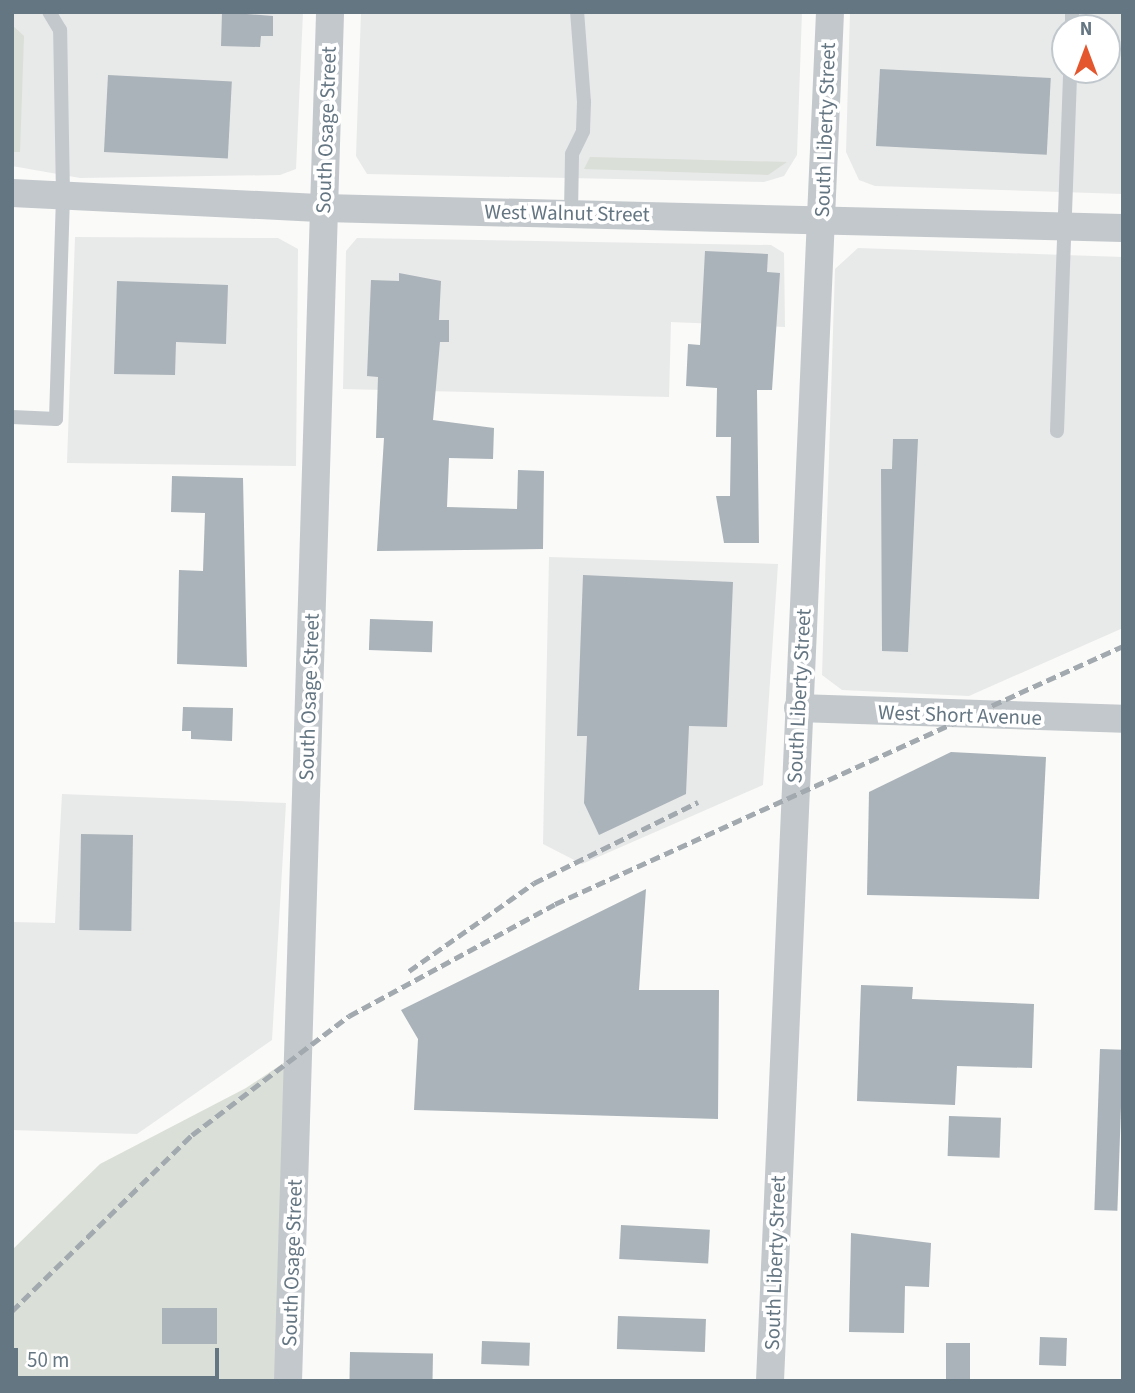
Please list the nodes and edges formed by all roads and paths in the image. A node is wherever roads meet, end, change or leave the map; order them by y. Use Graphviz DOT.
graph roads {
  1 [pos="49,12"];
  2 [pos="330,12"];
  3 [pos="578,12"];
  4 [pos="830,12"];
  5 [pos="1070,84"];
  6 [pos="15,191"];
  7 [pos="63,195"];
  8 [pos="324,208"];
  9 [pos="571,213"];
  10 [pos="822,217"];
  11 [pos="1065,226"];
  12 [pos="1123,228"];
  13 [pos="12,417"];
  14 [pos="1057,431"];
  15 [pos="798,708"];
  16 [pos="1123,719"];
  17 [pos="288,1381"];
  18 [pos="771,1381"];
  1 -- 7 [label="lane"];
  2 -- 8 [label="street, South Osage Street"];
  3 -- 9 [label="lane"];
  4 -- 10 [label="street, South Liberty Street"];
  5 -- 11 [label="lane"];
  6 -- 7 [label="street, West Walnut Street"];
  7 -- 8 [label="street, West Walnut Street"];
  7 -- 13 [label="lane"];
  8 -- 9 [label="street, West Walnut Street"];
  8 -- 17 [label="street, South Osage Street"];
  9 -- 10 [label="street, West Walnut Street"];
  10 -- 11 [label="street, West Walnut Street"];
  10 -- 15 [label="street, South Liberty Street"];
  11 -- 12 [label="street, West Walnut Street"];
  11 -- 14 [label="lane"];
  15 -- 16 [label="street, West Short Avenue"];
  15 -- 18 [label="street, South Liberty Street"];
}
